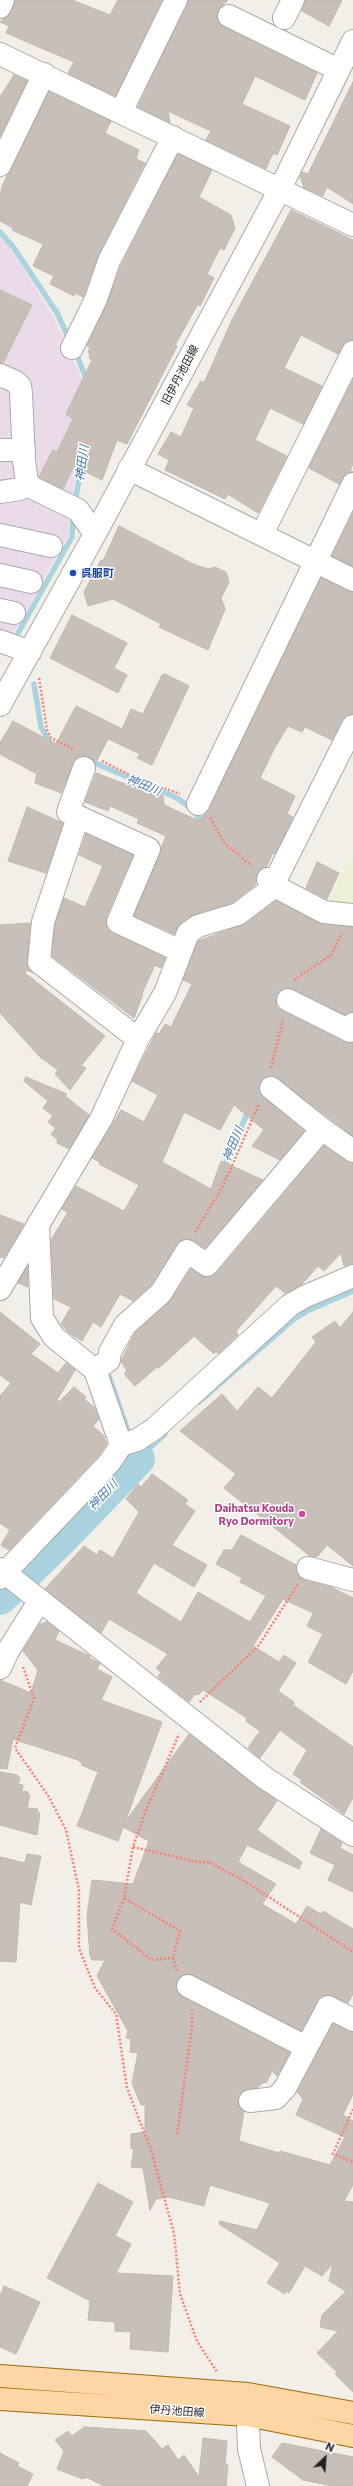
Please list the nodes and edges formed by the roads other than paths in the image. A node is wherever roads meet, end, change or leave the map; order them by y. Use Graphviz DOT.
graph roads {
  1 [pos="3,0"];
  2 [pos="176,0"];
  3 [pos="0,7"];
  4 [pos="229,16"];
  5 [pos="353,41"];
  6 [pos="0,54"];
  7 [pos="339,70"];
  8 [pos="44,74"];
  9 [pos="121,112"];
  10 [pos="173,137"];
  11 [pos="0,165"];
  12 [pos="280,189"];
  13 [pos="353,225"];
  14 [pos="72,348"];
  15 [pos="353,352"];
  16 [pos="0,374"];
  17 [pos="0,450"];
  18 [pos="24,450"];
  19 [pos="130,469"];
  20 [pos="28,483"];
  21 [pos="353,484"];
  22 [pos="0,492"];
  23 [pos="90,527"];
  24 [pos="262,534"];
  25 [pos="0,535"];
  26 [pos="51,546"];
  27 [pos="316,561"];
  28 [pos="0,575"];
  29 [pos="353,580"];
  30 [pos="31,582"];
  31 [pos="0,640"];
  32 [pos="30,652"];
  33 [pos="0,705"];
  34 [pos="353,726"];
  35 [pos="87,760"];
  36 [pos="198,804"];
  37 [pos="78,817"];
  38 [pos="271,882"];
  39 [pos="353,915"];
  40 [pos="180,951"];
  41 [pos="288,1000"];
  42 [pos="353,1024"];
  43 [pos="138,1040"];
  44 [pos="271,1088"];
  45 [pos="322,1129"];
  46 [pos="353,1151"];
  47 [pos="38,1224"];
  48 [pos="353,1276"];
  49 [pos="0,1289"];
  50 [pos="96,1370"];
  51 [pos="129,1442"];
  52 [pos="308,1568"];
  53 [pos="4,1574"];
  54 [pos="353,1580"];
  55 [pos="35,1597"];
  56 [pos="4,1660"];
  57 [pos="353,1835"];
  58 [pos="188,1986"];
  59 [pos="353,2020"];
  60 [pos="306,2047"];
  61 [pos="250,2101"];
  62 [pos="0,2376"];
  63 [pos="248,2394"];
  64 [pos="0,2399"];
  65 [pos="353,2413"];
  66 [pos="247,2415"];
  67 [pos="353,2436"];
  68 [pos="258,2486"];
  1 -- 3 [label="street"];
  2 -- 9 [label="street"];
  4 -- 7 [label="street"];
  5 -- 7 [label="street, 旧伊丹池田線"];
  6 -- 8 [label="street"];
  7 -- 12 [label="street, 旧伊丹池田線"];
  8 -- 9 [label="street"];
  8 -- 11 [label="street"];
  9 -- 10 [label="street"];
  10 -- 12 [label="street"];
  10 -- 14 [label="street"];
  12 -- 13 [label="street"];
  12 -- 19 [label="street, 旧伊丹池田線"];
  15 -- 24 [label="street"];
  16 -- 18 [label="street"];
  17 -- 18 [label="street"];
  18 -- 20 [label="street"];
  19 -- 23 [label="street, 旧伊丹池田線"];
  19 -- 24 [label="street"];
  20 -- 22 [label="street"];
  20 -- 23 [label="street"];
  21 -- 27 [label="street"];
  23 -- 32 [label="street, 旧伊丹池田線"];
  24 -- 27 [label="street"];
  25 -- 26 [label="street"];
  27 -- 29 [label="street"];
  27 -- 36 [label="street"];
  28 -- 30 [label="street"];
  31 -- 32 [label="street"];
  32 -- 33 [label="street, 旧伊丹池田線"];
  34 -- 38 [label="street"];
  35 -- 37 [label="street"];
  37 -- 40 [label="street"];
  37 -- 43 [label="street"];
  38 -- 39 [label="street"];
  38 -- 40 [label="street"];
  40 -- 43 [label="street"];
  41 -- 42 [label="street"];
  43 -- 47 [label="street"];
  44 -- 45 [label="street"];
  45 -- 46 [label="street"];
  45 -- 50 [label="street"];
  47 -- 49 [label="street"];
  47 -- 50 [label="street"];
  48 -- 51 [label="street"];
  50 -- 51 [label="street"];
  51 -- 53 [label="street"];
  52 -- 54 [label="street"];
  53 -- 55 [label="street"];
  55 -- 56 [label="street"];
  55 -- 57 [label="street"];
  58 -- 60 [label="street"];
  59 -- 60 [label="street"];
  60 -- 61 [label="street"];
  62 -- 63 [label="main road, 伊丹池田線"];
  63 -- 65 [label="main road, 伊丹池田線"];
  63 -- 66 [label="street"];
  64 -- 66 [label="main road, 伊丹池田線"];
  66 -- 67 [label="main road, 伊丹池田線"];
  66 -- 68 [label="street"];
}
